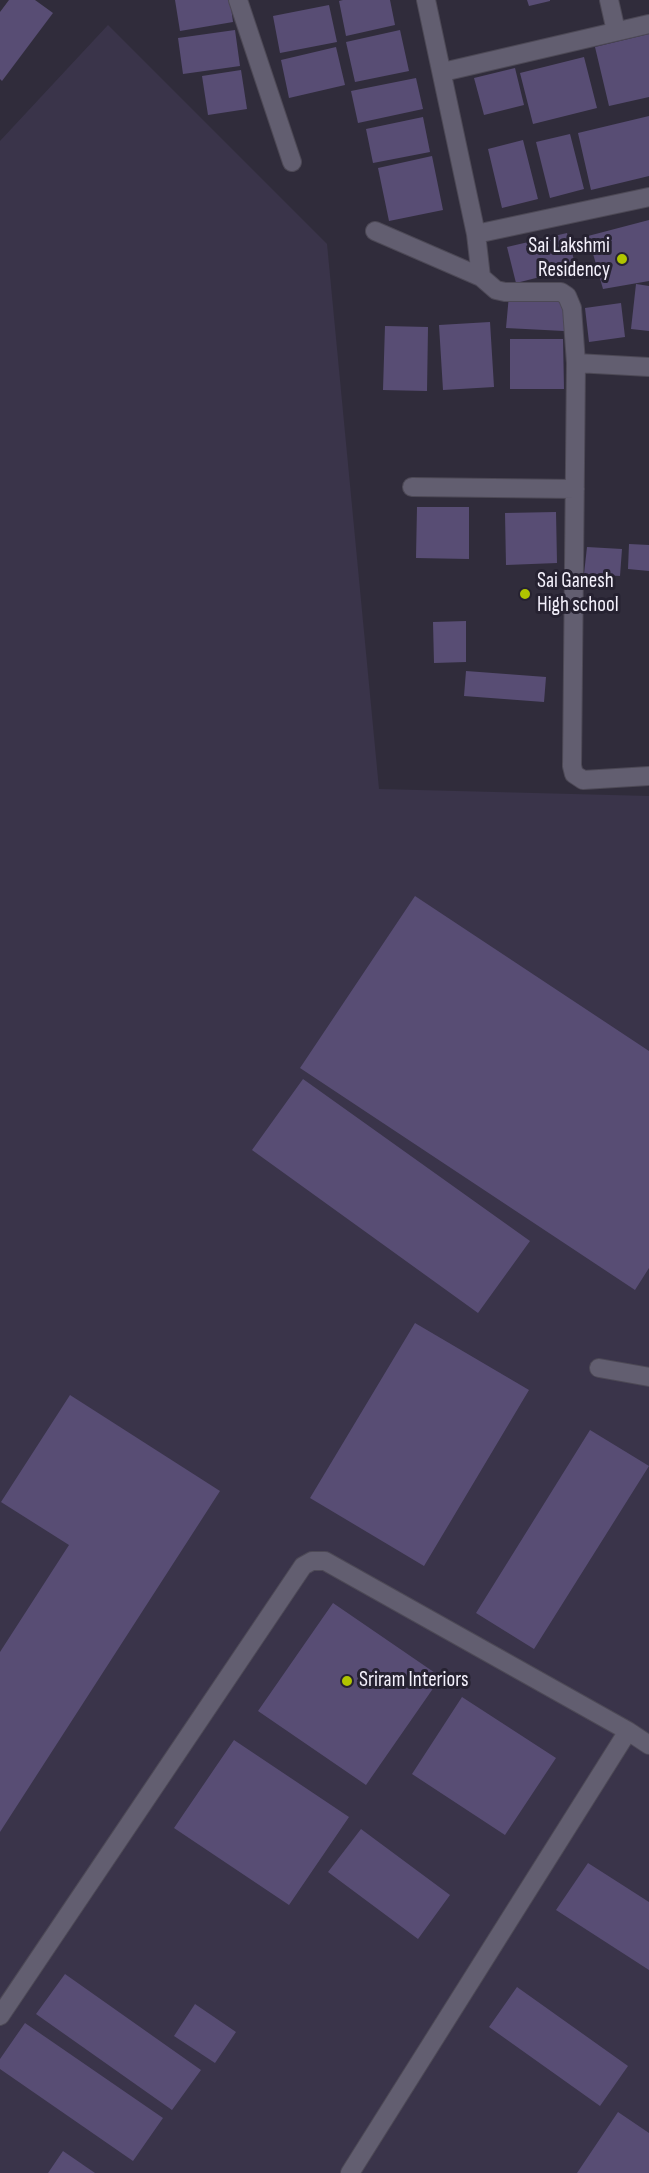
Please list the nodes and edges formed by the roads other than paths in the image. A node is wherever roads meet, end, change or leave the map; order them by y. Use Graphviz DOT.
graph roads {
  1 [pos="238,0"];
  2 [pos="426,0"];
  3 [pos="609,0"];
  4 [pos="649,24"];
  5 [pos="616,31"];
  6 [pos="443,72"];
  7 [pos="292,162"];
  8 [pos="649,197"];
  9 [pos="375,231"];
  10 [pos="476,234"];
  11 [pos="482,277"];
  12 [pos="576,363"];
  13 [pos="649,367"];
  14 [pos="412,487"];
  15 [pos="575,489"];
  16 [pos="649,776"];
  17 [pos="599,1368"];
  18 [pos="649,1377"];
  19 [pos="628,1731"];
  20 [pos="649,1744"];
  21 [pos="0,2016"];
  22 [pos="350,2173"];
  1 -- 7 [label="street"];
  2 -- 6 [label="street"];
  3 -- 5 [label="street"];
  4 -- 5 [label="street"];
  5 -- 6 [label="street"];
  6 -- 10 [label="street"];
  8 -- 10 [label="street"];
  9 -- 11 [label="street"];
  10 -- 11 [label="street"];
  11 -- 12 [label="street"];
  12 -- 13 [label="street"];
  12 -- 15 [label="street"];
  14 -- 15 [label="street"];
  15 -- 16 [label="street"];
  17 -- 18 [label="street"];
  19 -- 20 [label="street"];
  19 -- 21 [label="street"];
  19 -- 22 [label="street"];
}
